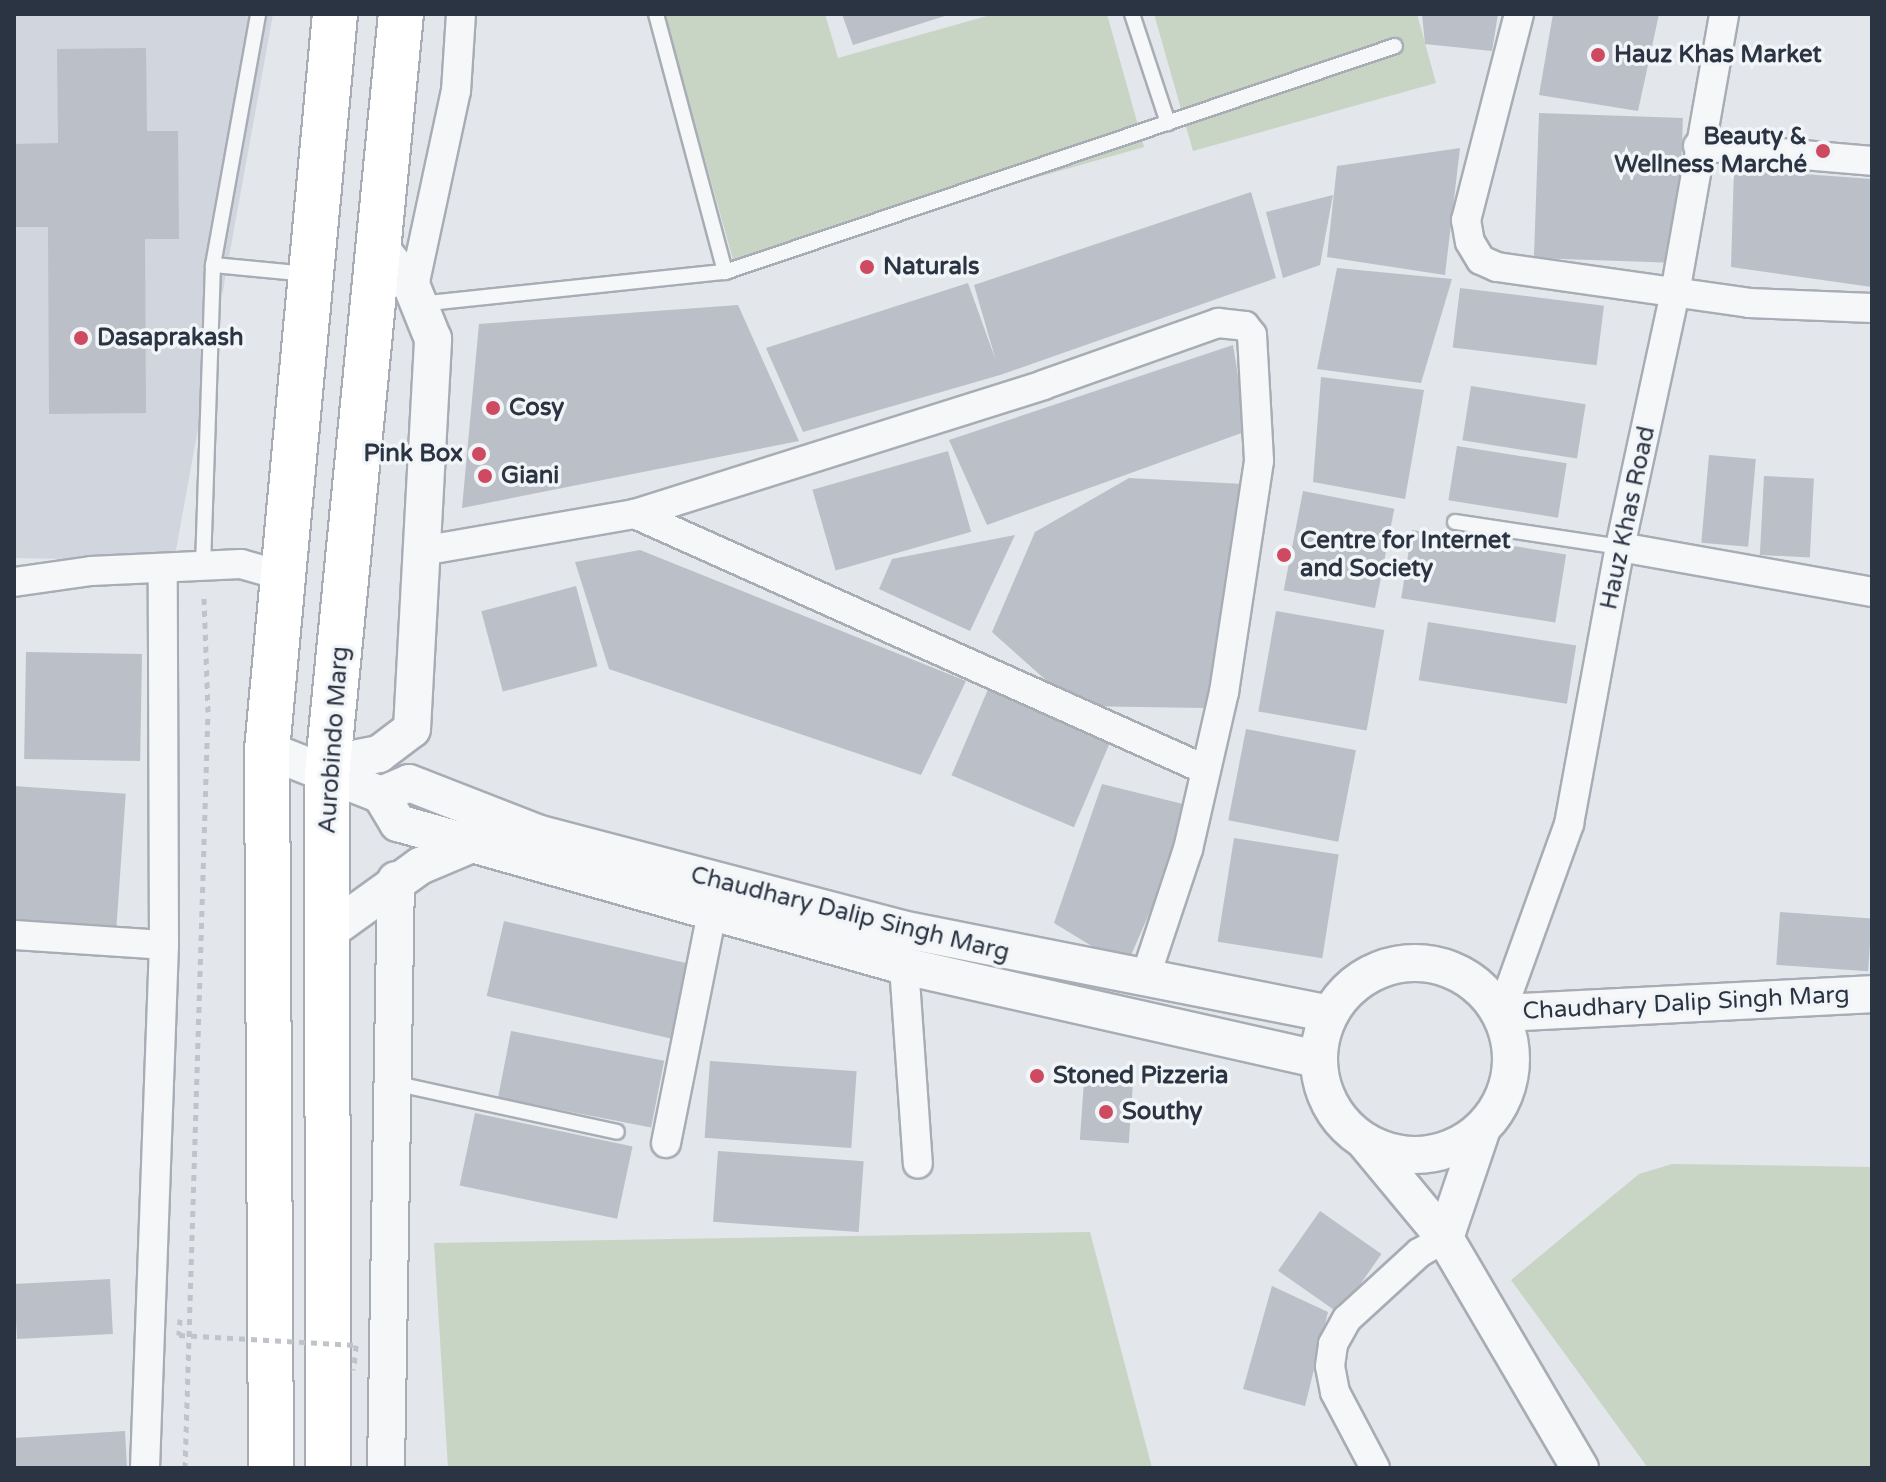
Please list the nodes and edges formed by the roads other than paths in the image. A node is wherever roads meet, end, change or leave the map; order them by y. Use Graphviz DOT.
graph roads {
  1 [pos="258,14"];
  2 [pos="335,14"];
  3 [pos="401,14"];
  4 [pos="461,14"];
  5 [pos="656,14"];
  6 [pos="1132,14"];
  7 [pos="1519,14"];
  8 [pos="1724,14"];
  9 [pos="1395,46"];
  10 [pos="1168,123"];
  11 [pos="1698,146"];
  12 [pos="1872,161"];
  13 [pos="380,248"];
  14 [pos="213,265"];
  15 [pos="725,272"];
  16 [pos="310,274"];
  17 [pos="1675,293"];
  18 [pos="416,297"];
  19 [pos="1872,308"];
  20 [pos="635,514"];
  21 [pos="1455,522"];
  22 [pos="1620,547"];
  23 [pos="422,551"];
  24 [pos="203,566"];
  25 [pos="163,568"];
  26 [pos="283,576"];
  27 [pos="14,582"];
  28 [pos="1872,592"];
  29 [pos="267,750"];
  30 [pos="327,769"];
  31 [pos="1204,769"];
  32 [pos="381,795"];
  33 [pos="472,844"];
  34 [pos="396,880"];
  35 [pos="712,912"];
  36 [pos="327,933"];
  37 [pos="14,935"];
  38 [pos="164,945"];
  39 [pos="904,966"];
  40 [pos="1005,971"];
  41 [pos="1145,978"];
  42 [pos="1872,994"];
  43 [pos="1501,1013"];
  44 [pos="1330,1014"];
  45 [pos="1318,1059"];
  46 [pos="393,1083"];
  47 [pos="1482,1129"];
  48 [pos="617,1132"];
  49 [pos="1364,1141"];
  50 [pos="666,1143"];
  51 [pos="918,1164"];
  52 [pos="1445,1238"];
  53 [pos="145,1468"];
  54 [pos="271,1468"];
  55 [pos="328,1468"];
  56 [pos="386,1468"];
  57 [pos="1375,1468"];
  58 [pos="1580,1468"];
  1 -- 14 [label="lane"];
  2 -- 16 [label="highway"];
  3 -- 13 [label="highway, Aurobindo Marg"];
  4 -- 18 [label="street"];
  5 -- 15 [label="lane"];
  6 -- 10 [label="lane"];
  7 -- 17 [label="street"];
  8 -- 11 [label="street, Hauz Khas Road"];
  9 -- 10 [label="lane"];
  10 -- 15 [label="lane"];
  11 -- 12 [label="street"];
  11 -- 17 [label="street, Hauz Khas Road"];
  13 -- 18 [label="street"];
  13 -- 30 [label="highway, Aurobindo Marg"];
  14 -- 16 [label="lane"];
  14 -- 24 [label="lane"];
  15 -- 18 [label="lane"];
  16 -- 26 [label="highway"];
  17 -- 19 [label="street"];
  17 -- 22 [label="street, Hauz Khas Road"];
  18 -- 23 [label="street"];
  20 -- 23 [label="street"];
  20 -- 31 [label="street"];
  20 -- 31 [label="street"];
  21 -- 22 [label="lane"];
  22 -- 28 [label="street"];
  22 -- 43 [label="street, Hauz Khas Road"];
  23 -- 30 [label="street"];
  24 -- 25 [label="street"];
  24 -- 26 [label="street"];
  25 -- 27 [label="street"];
  25 -- 38 [label="street"];
  26 -- 29 [label="highway"];
  29 -- 30 [label="street"];
  29 -- 54 [label="highway"];
  30 -- 32 [label="street"];
  30 -- 36 [label="highway, Aurobindo Marg"];
  31 -- 41 [label="street"];
  32 -- 33 [label="street"];
  32 -- 40 [label="street, Chaudhary Dalip Singh Marg"];
  33 -- 34 [label="street"];
  33 -- 35 [label="street"];
  34 -- 36 [label="street"];
  34 -- 46 [label="street"];
  35 -- 39 [label="street"];
  35 -- 50 [label="street"];
  36 -- 55 [label="highway, Aurobindo Marg"];
  37 -- 38 [label="street"];
  38 -- 53 [label="street"];
  39 -- 40 [label="street"];
  39 -- 51 [label="street"];
  40 -- 41 [label="street, Chaudhary Dalip Singh Marg"];
  40 -- 45 [label="street"];
  41 -- 44 [label="street, Chaudhary Dalip Singh Marg"];
  42 -- 43 [label="street, Chaudhary Dalip Singh Marg"];
  43 -- 44 [label="street"];
  43 -- 47 [label="street"];
  44 -- 45 [label="street"];
  45 -- 49 [label="street"];
  46 -- 48 [label="lane"];
  46 -- 56 [label="street"];
  47 -- 49 [label="street"];
  47 -- 52 [label="street"];
  49 -- 52 [label="street"];
  52 -- 57 [label="street"];
  52 -- 58 [label="street"];
}
